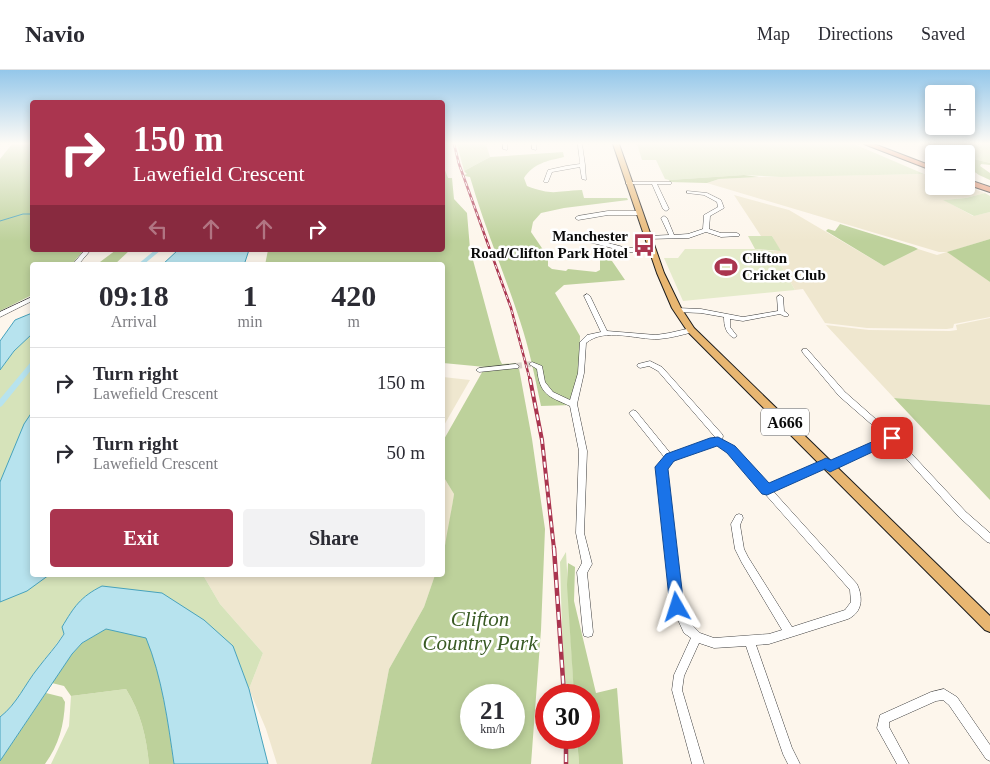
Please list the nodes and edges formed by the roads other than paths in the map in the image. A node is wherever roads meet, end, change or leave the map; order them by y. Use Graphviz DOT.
graph roads {
  1 [pos="548,176"];
  2 [pos="626,176"];
  3 [pos="975,178"];
  4 [pos="546,181"];
  5 [pos="628,183"];
  6 [pos="654,183"];
  7 [pos="669,183"];
  8 [pos="975,184"];
  9 [pos="990,184"];
  10 [pos="692,190"];
  11 [pos="990,190"];
  12 [pos="666,209"];
  13 [pos="719,210"];
  14 [pos="638,213"];
  15 [pos="727,213"];
  16 [pos="578,218"];
  17 [pos="666,221"];
  18 [pos="706,230"];
  19 [pos="737,235"];
  20 [pos="566,237"];
  21 [pos="672,237"];
  22 [pos="648,238"];
  23 [pos="651,250"];
  24 [pos="86,252"];
  25 [pos="78,262"];
  26 [pos="587,296"];
  27 [pos="780,297"];
  28 [pos="30,300"];
  29 [pos="677,310"];
  30 [pos="0,315"];
  31 [pos="727,317"];
  32 [pos="691,330"];
  33 [pos="605,334"];
  34 [pos="734,336"];
  35 [pos="805,351"];
  36 [pos="532,364"];
  37 [pos="516,366"];
  38 [pos="640,366"];
  39 [pos="479,370"];
  40 [pos="573,404"];
  41 [pos="632,411"];
  42 [pos="892,438"];
  43 [pos="718,442"];
  44 [pos="670,458"];
  45 [pos="828,465"];
  46 [pos="767,490"];
  47 [pos="739,518"];
  48 [pos="990,539"];
  49 [pos="990,625"];
  50 [pos="588,632"];
  51 [pos="789,632"];
  52 [pos="697,637"];
  53 [pos="750,642"];
  54 [pos="990,755"];
  55 [pos="698,764"];
  56 [pos="794,764"];
  57 [pos="903,764"];
  1 -- 4 [label="street"];
  2 -- 5 [label="main road, A666"];
  3 -- 9 [label="highway"];
  5 -- 6 [label="street"];
  5 -- 14 [label="main road, A666"];
  6 -- 7 [label="street"];
  6 -- 12 [label="street"];
  8 -- 11 [label="highway"];
  10 -- 13 [label="street"];
  13 -- 15 [label="street"];
  13 -- 18 [label="street"];
  14 -- 16 [label="street"];
  14 -- 22 [label="main road, A666"];
  17 -- 21 [label="street"];
  18 -- 19 [label="street"];
  18 -- 21 [label="street"];
  20 -- 23 [label="street"];
  21 -- 22 [label="street"];
  22 -- 23 [label="main road, A666"];
  23 -- 29 [label="main road, A666"];
  24 -- 25 [label="street"];
  26 -- 33 [label="street"];
  27 -- 31 [label="street"];
  28 -- 30 [label="street"];
  29 -- 31 [label="street"];
  29 -- 32 [label="main road, A666"];
  31 -- 34 [label="street"];
  32 -- 33 [label="street"];
  32 -- 45 [label="main road, A666"];
  33 -- 40 [label="street"];
  35 -- 42 [label="street"];
  36 -- 40 [label="street"];
  37 -- 39 [label="street"];
  38 -- 43 [label="street"];
  40 -- 50 [label="street"];
  41 -- 44 [label="street"];
  42 -- 45 [label="street"];
  42 -- 48 [label="street"];
  43 -- 44 [label="street"];
  43 -- 46 [label="street"];
  44 -- 52 [label="street"];
  45 -- 46 [label="street"];
  45 -- 49 [label="main road, A666"];
  46 -- 51 [label="street"];
  47 -- 51 [label="street"];
  51 -- 53 [label="street"];
  52 -- 53 [label="street"];
  52 -- 55 [label="street"];
  53 -- 56 [label="street"];
  54 -- 57 [label="street"];
}
